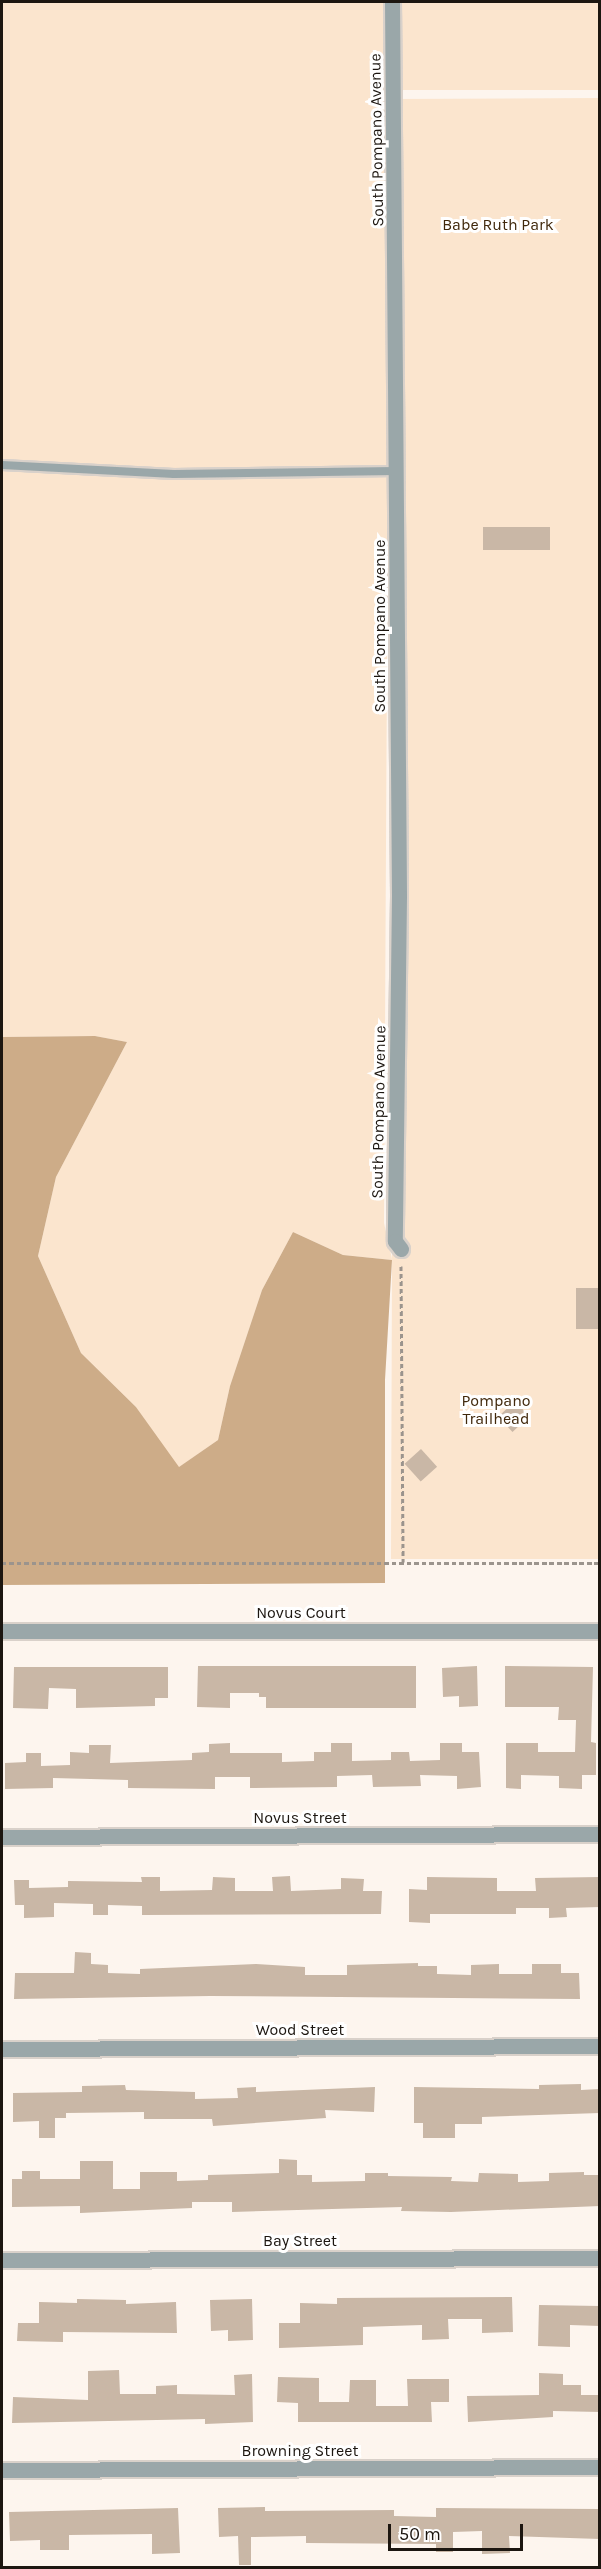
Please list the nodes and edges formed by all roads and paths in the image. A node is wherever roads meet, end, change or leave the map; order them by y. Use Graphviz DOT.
graph roads {
  1 [pos="392,2"];
  2 [pos="2,465"];
  3 [pos="398,471"];
  4 [pos="401,1249"];
  5 [pos="403,1562"];
  6 [pos="2,1563"];
  7 [pos="600,1563"];
  8 [pos="2,1631"];
  9 [pos="600,1631"];
  10 [pos="600,1834"];
  11 [pos="2,1837"];
  12 [pos="600,2046"];
  13 [pos="2,2049"];
  14 [pos="600,2258"];
  15 [pos="2,2260"];
  16 [pos="600,2467"];
  17 [pos="2,2470"];
  1 -- 3 [label="street, South Pompano Avenue"];
  2 -- 3 [label="lane"];
  3 -- 4 [label="street, South Pompano Avenue"];
  4 -- 5 [label="path"];
  5 -- 6 [label="path"];
  5 -- 7 [label="path"];
  8 -- 9 [label="street, Novus Court"];
  10 -- 11 [label="street, Novus Street"];
  12 -- 13 [label="street, Wood Street"];
  14 -- 15 [label="street, Bay Street"];
  16 -- 17 [label="street, Browning Street"];
}
